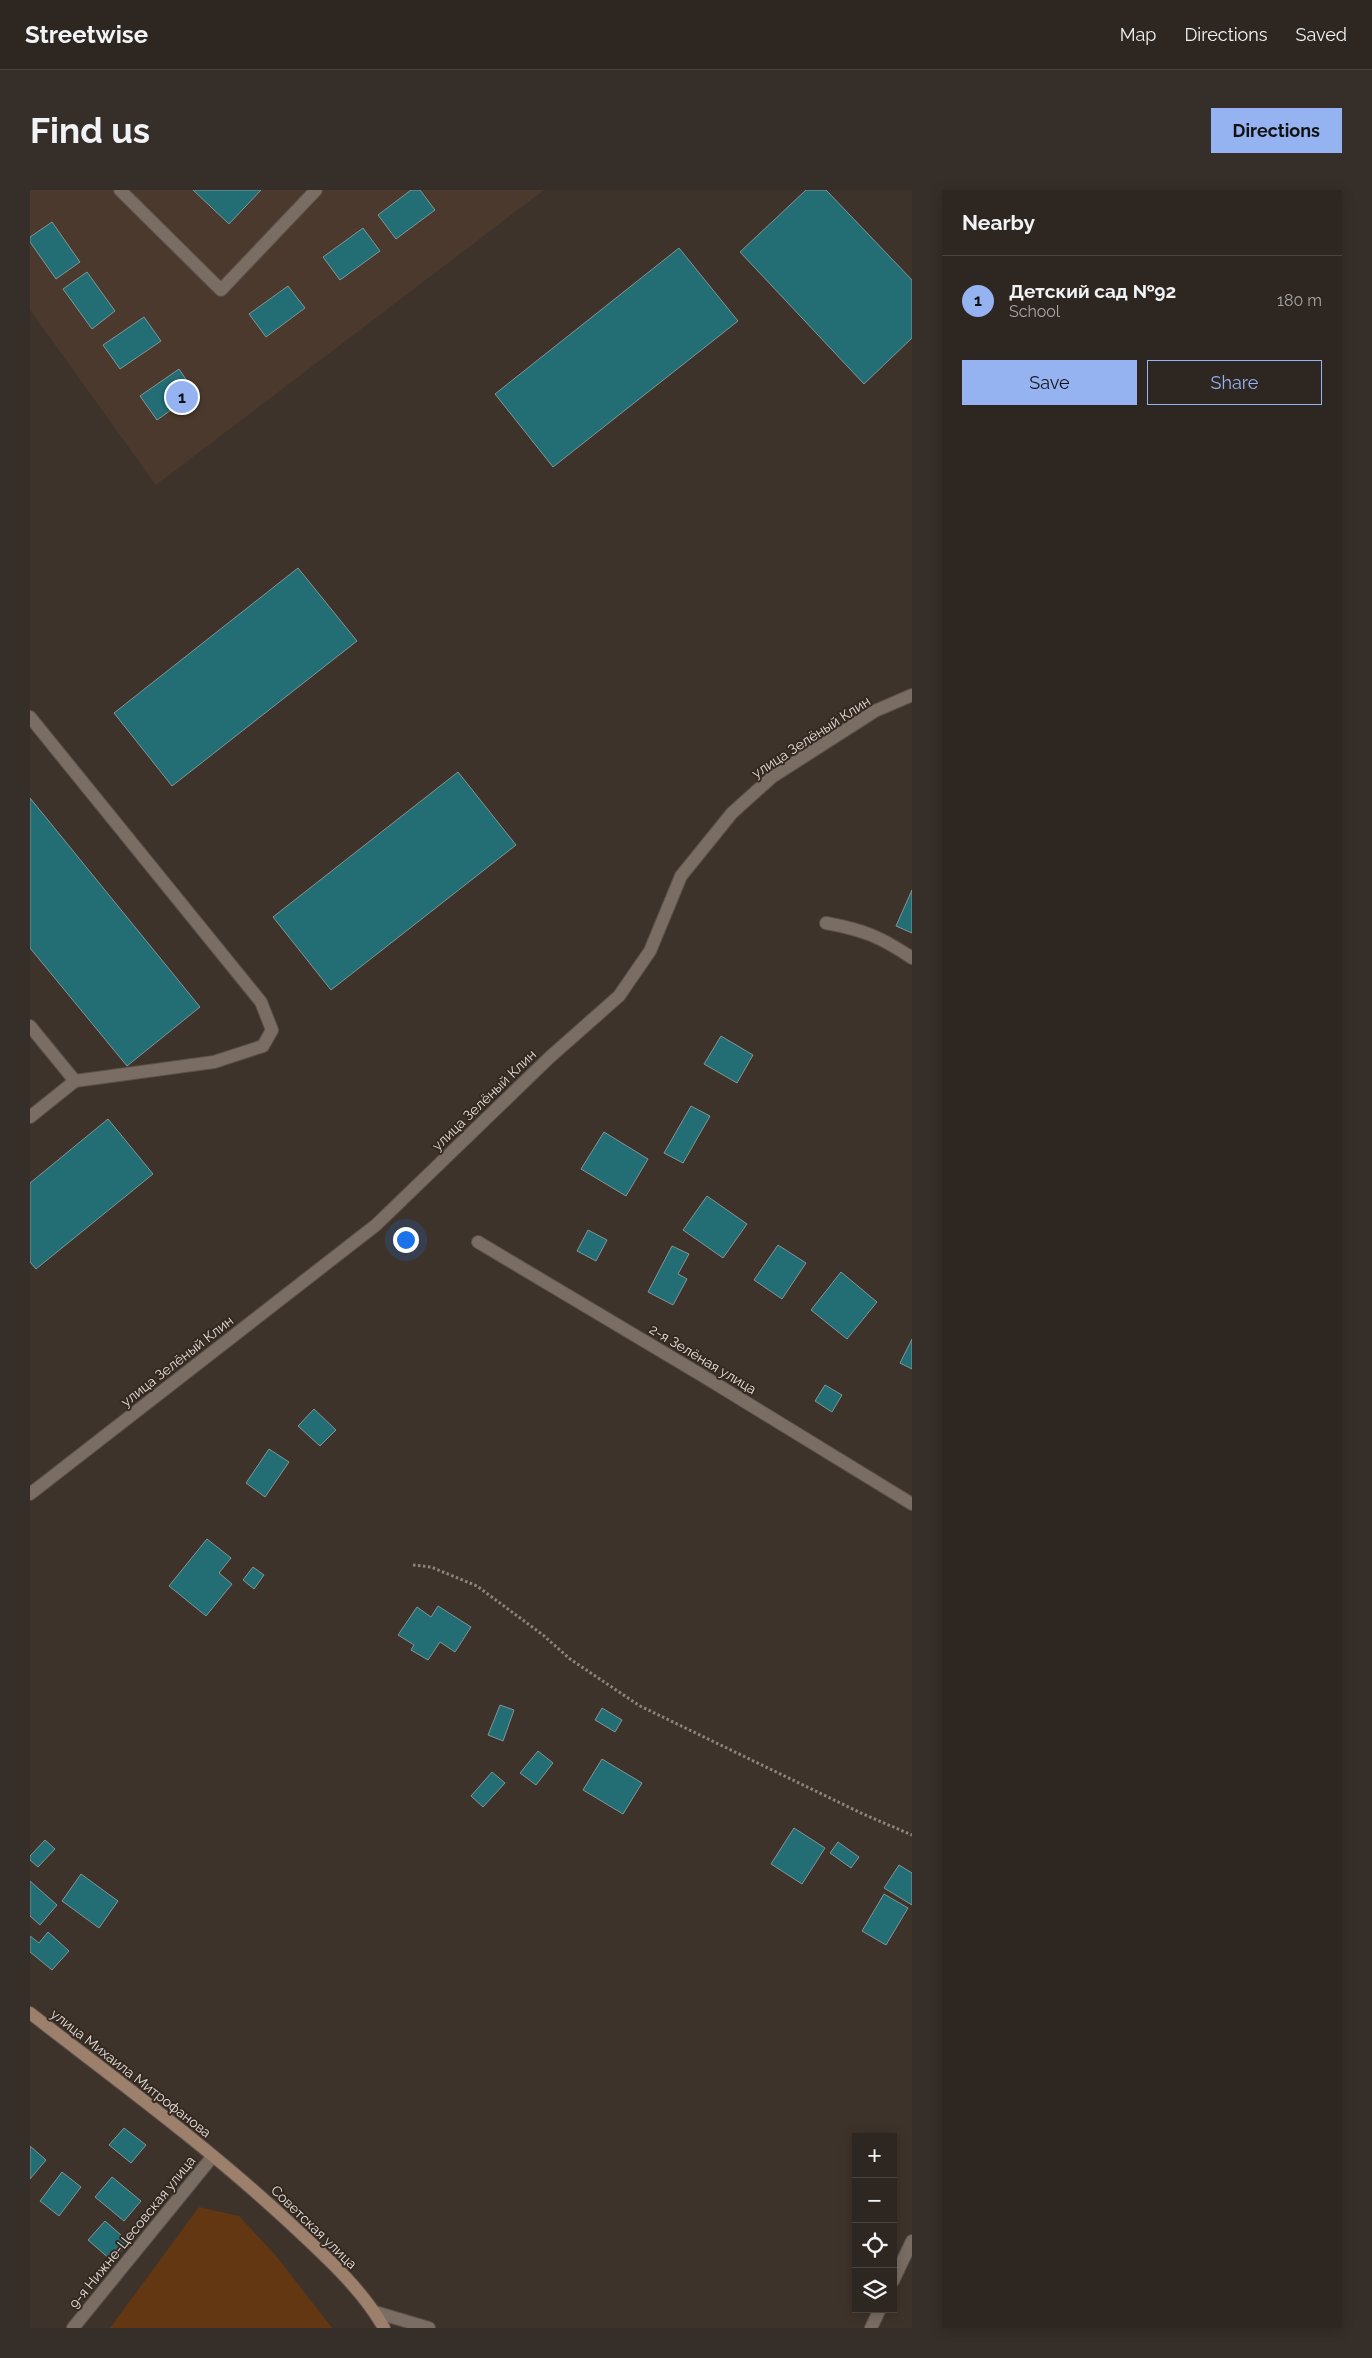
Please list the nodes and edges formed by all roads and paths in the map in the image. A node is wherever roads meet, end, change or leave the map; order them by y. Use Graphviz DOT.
graph roads {
  1 [pos="120,190"];
  2 [pos="316,190"];
  3 [pos="912,695"];
  4 [pos="30,717"];
  5 [pos="826,923"];
  6 [pos="912,958"];
  7 [pos="30,1026"];
  8 [pos="75,1081"];
  9 [pos="30,1117"];
  10 [pos="478,1242"];
  11 [pos="30,1494"];
  12 [pos="912,1504"];
  13 [pos="413,1565"];
  14 [pos="912,1835"];
  15 [pos="30,2013"];
  16 [pos="213,2156"];
  17 [pos="912,2241"];
  18 [pos="897,2273"];
  19 [pos="375,2312"];
  20 [pos="878,2313"];
  21 [pos="73,2328"];
  22 [pos="384,2328"];
  23 [pos="429,2328"];
  24 [pos="871,2328"];
  1 -- 2 [label="street"];
  3 -- 11 [label="street, улица Зелёный Клин"];
  4 -- 8 [label="street"];
  5 -- 6 [label="street"];
  7 -- 8 [label="street"];
  8 -- 9 [label="street"];
  10 -- 12 [label="street, 2-я Зелёная улица"];
  13 -- 14 [label="path"];
  15 -- 16 [label="main road, улица Михаила Митрофанова"];
  16 -- 19 [label="main road, Советская улица"];
  16 -- 21 [label="street, 9-я Нижне-Цесовская улица"];
  17 -- 18 [label="street"];
  19 -- 22 [label="main road, Советская улица"];
  19 -- 23 [label="street"];
  20 -- 24 [label="street"];
}
